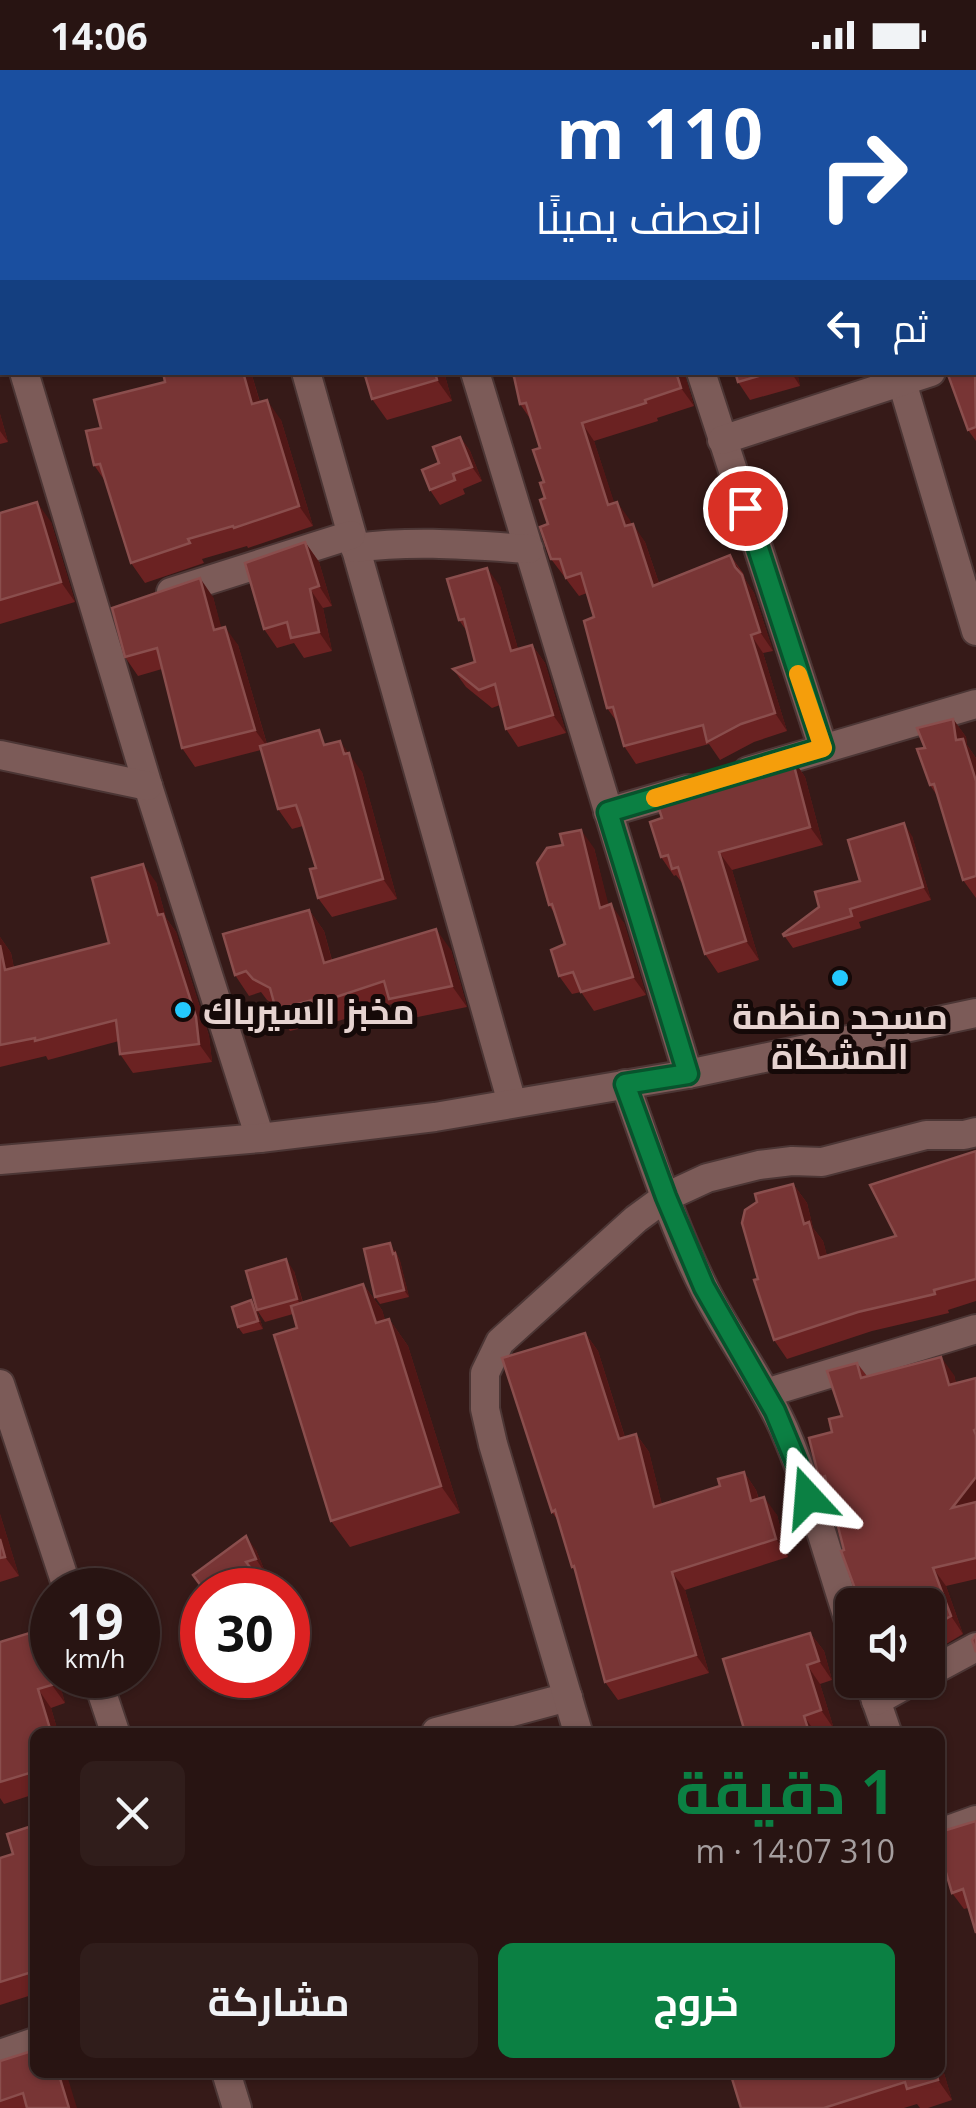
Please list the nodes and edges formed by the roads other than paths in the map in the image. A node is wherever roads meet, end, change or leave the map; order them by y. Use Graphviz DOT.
graph roads {
  1 [pos="25,375"];
  2 [pos="307,375"];
  3 [pos="476,375"];
  4 [pos="702,375"];
  5 [pos="922,375"];
  6 [pos="902,382"];
  7 [pos="722,440"];
  8 [pos="353,541"];
  9 [pos="529,549"];
  10 [pos="152,598"];
  11 [pos="976,631"];
  12 [pos="976,704"];
  13 [pos="823,748"];
  14 [pos="0,754"];
  15 [pos="148,786"];
  16 [pos="608,812"];
  17 [pos="976,1012"];
  18 [pos="688,1074"];
  19 [pos="625,1084"];
  20 [pos="512,1103"];
  21 [pos="976,1132"];
  22 [pos="260,1138"];
  23 [pos="0,1160"];
  24 [pos="666,1197"];
  25 [pos="976,1330"];
  26 [pos="0,1384"];
  27 [pos="766,1394"];
  28 [pos="61,1568"];
  29 [pos="838,1588"];
  30 [pos="976,1647"];
  31 [pos="945,1664"];
  32 [pos="568,1697"];
  33 [pos="104,1698"];
  34 [pos="875,1698"];
  35 [pos="114,1728"];
  36 [pos="451,1728"];
  37 [pos="577,1728"];
  38 [pos="886,1728"];
  39 [pos="976,1820"];
  40 [pos="945,1830"];
  41 [pos="30,2044"];
  42 [pos="0,2054"];
  43 [pos="228,2078"];
  44 [pos="237,2108"];
  1 -- 15 [label="street"];
  2 -- 8 [label="street"];
  3 -- 9 [label="street"];
  4 -- 7 [label="street"];
  5 -- 6 [label="street"];
  6 -- 7 [label="street"];
  6 -- 11 [label="street"];
  7 -- 13 [label="street"];
  8 -- 9 [label="street"];
  8 -- 10 [label="street"];
  8 -- 20 [label="street"];
  9 -- 16 [label="street"];
  12 -- 13 [label="street"];
  13 -- 16 [label="street"];
  14 -- 15 [label="street"];
  15 -- 22 [label="street"];
  16 -- 18 [label="street"];
  17 -- 18 [label="street"];
  18 -- 19 [label="street"];
  19 -- 20 [label="street"];
  19 -- 24 [label="street"];
  20 -- 22 [label="street"];
  21 -- 24 [label="street"];
  22 -- 23 [label="street"];
  24 -- 27 [label="street"];
  24 -- 32 [label="street"];
  25 -- 27 [label="street"];
  26 -- 28 [label="street"];
  27 -- 29 [label="street"];
  30 -- 31 [label="street"];
  32 -- 36 [label="street"];
  32 -- 37 [label="street"];
  33 -- 35 [label="street"];
  34 -- 38 [label="street"];
  39 -- 40 [label="street"];
  41 -- 42 [label="street"];
  43 -- 44 [label="street"];
}
